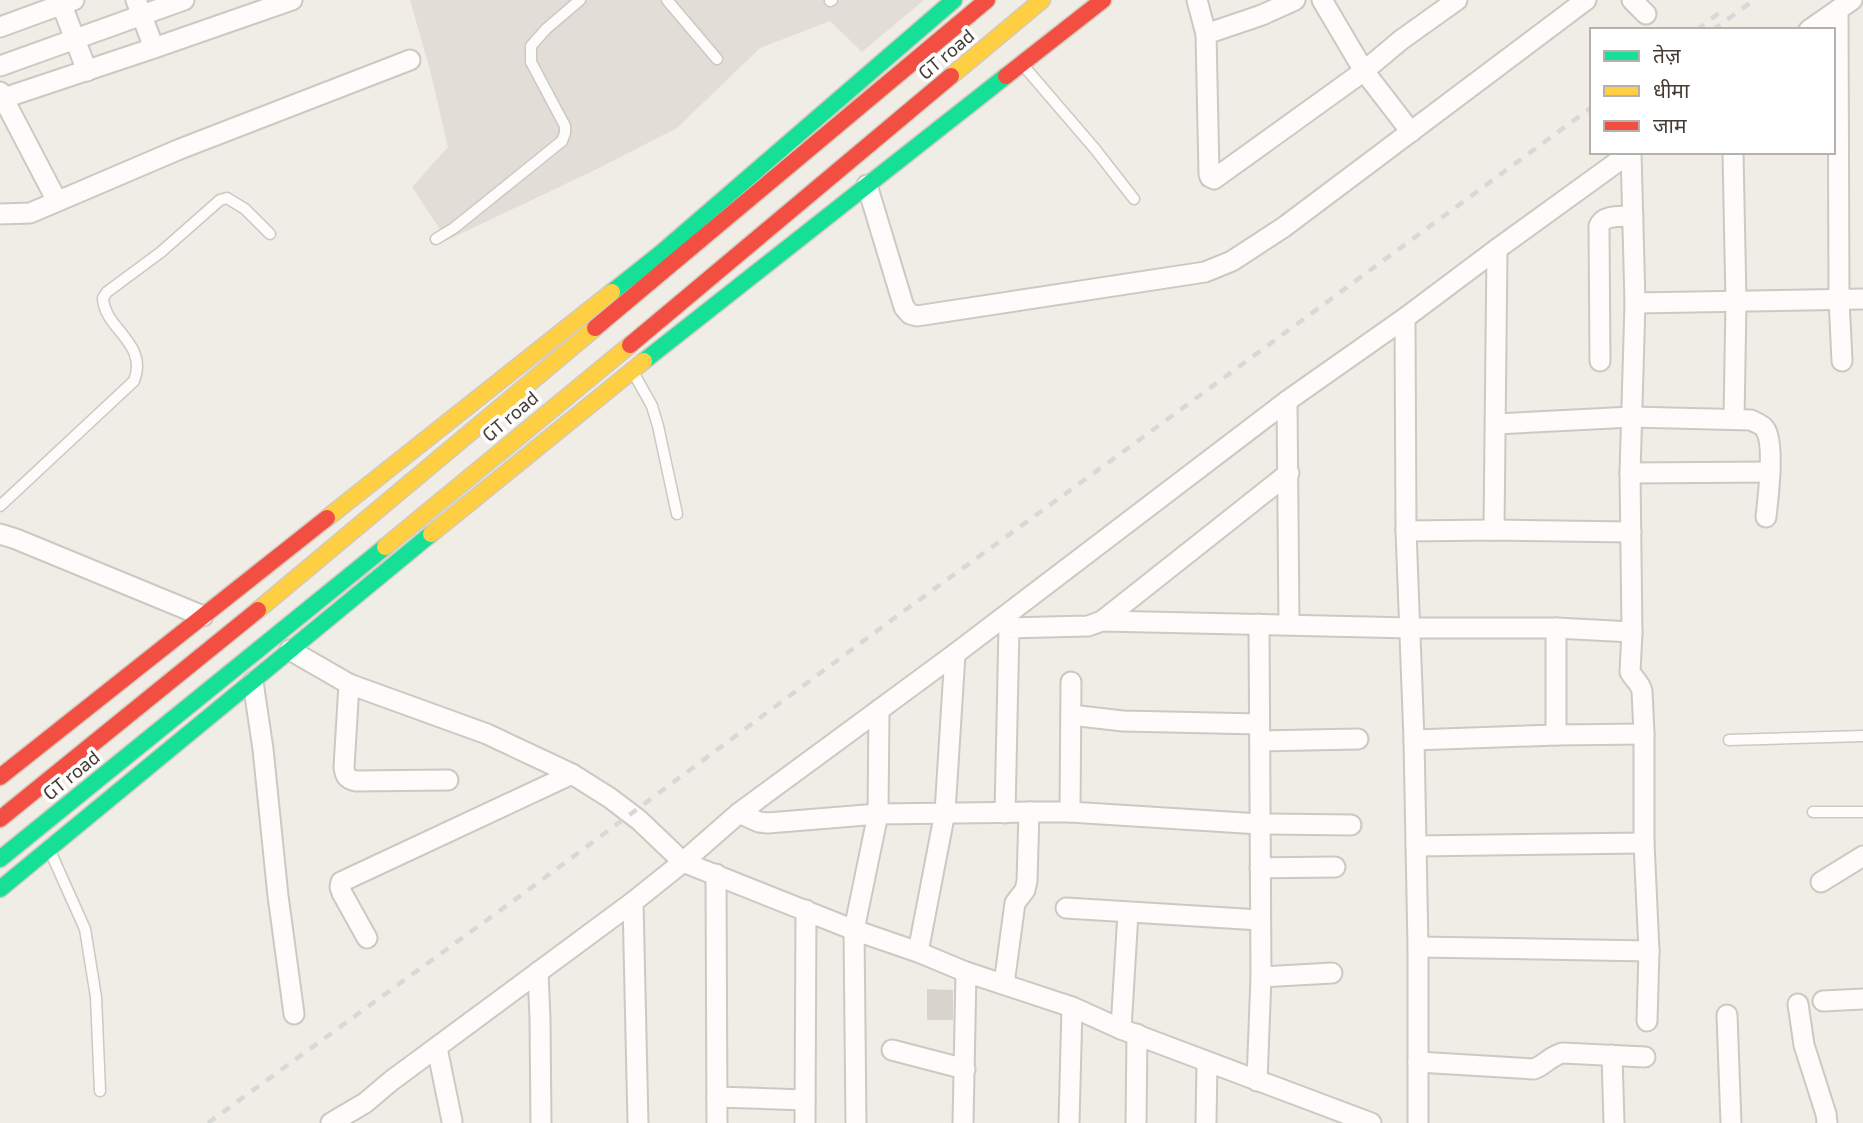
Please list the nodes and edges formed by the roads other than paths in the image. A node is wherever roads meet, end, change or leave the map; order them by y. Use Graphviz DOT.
graph roads {
  1 [pos="184,0"];
  2 [pos="292,0"];
  3 [pos="580,0"];
  4 [pos="667,0"];
  5 [pos="954,0"];
  6 [pos="987,0"];
  7 [pos="1042,0"];
  8 [pos="1103,0"];
  9 [pos="1197,0"];
  10 [pos="1296,0"];
  11 [pos="1322,0"];
  12 [pos="1457,0"];
  13 [pos="1587,0"];
  14 [pos="1632,0"];
  15 [pos="65,2"];
  16 [pos="1845,5"];
  17 [pos="139,8"];
  18 [pos="242,8"];
  19 [pos="1646,14"];
  20 [pos="0,27"];
  21 [pos="1812,28"];
  22 [pos="1206,34"];
  23 [pos="74,39"];
  24 [pos="155,48"];
  25 [pos="717,59"];
  26 [pos="410,60"];
  27 [pos="1022,64"];
  28 [pos="0,66"];
  29 [pos="87,71"];
  30 [pos="1364,71"];
  31 [pos="2,95"];
  32 [pos="1411,132"];
  33 [pos="1628,154"];
  34 [pos="1631,154"];
  35 [pos="1733,154"];
  36 [pos="867,185"];
  37 [pos="1134,199"];
  38 [pos="57,201"];
  39 [pos="0,214"];
  40 [pos="1633,216"];
  41 [pos="270,234"];
  42 [pos="436,239"];
  43 [pos="1497,249"];
  44 [pos="1839,299"];
  45 [pos="1863,299"];
  46 [pos="1736,302"];
  47 [pos="1635,303"];
  48 [pos="1405,318"];
  49 [pos="1600,361"];
  50 [pos="1842,361"];
  51 [pos="632,370"];
  52 [pos="1287,401"];
  53 [pos="1632,417"];
  54 [pos="1734,419"];
  55 [pos="1496,424"];
  56 [pos="1770,472"];
  57 [pos="1630,473"];
  58 [pos="1289,474"];
  59 [pos="0,506"];
  60 [pos="677,514"];
  61 [pos="1766,517"];
  62 [pos="1494,530"];
  63 [pos="1406,531"];
  64 [pos="1631,532"];
  65 [pos="0,534"];
  66 [pos="203,616"];
  67 [pos="1102,621"];
  68 [pos="1259,624"];
  69 [pos="1289,624"];
  70 [pos="1410,628"];
  71 [pos="1556,628"];
  72 [pos="1632,632"];
  73 [pos="290,650"];
  74 [pos="955,654"];
  75 [pos="253,682"];
  76 [pos="1072,682"];
  77 [pos="349,684"];
  78 [pos="879,710"];
  79 [pos="1071,715"];
  80 [pos="1260,733"];
  81 [pos="1644,734"];
  82 [pos="1556,735"];
  83 [pos="1863,736"];
  84 [pos="1357,739"];
  85 [pos="1414,740"];
  86 [pos="1729,740"];
  87 [pos="572,775"];
  88 [pos="0,777"];
  89 [pos="448,780"];
  90 [pos="1029,812"];
  91 [pos="1070,812"];
  92 [pos="1813,812"];
  93 [pos="1863,812"];
  94 [pos="739,813"];
  95 [pos="946,813"];
  96 [pos="1005,813"];
  97 [pos="878,814"];
  98 [pos="0,819"];
  99 [pos="1260,824"];
  100 [pos="1351,825"];
  101 [pos="1644,843"];
  102 [pos="1416,846"];
  103 [pos="49,849"];
  104 [pos="1863,856"];
  105 [pos="0,859"];
  106 [pos="683,862"];
  107 [pos="1335,867"];
  108 [pos="1260,868"];
  109 [pos="716,874"];
  110 [pos="1821,882"];
  111 [pos="0,889"];
  112 [pos="633,902"];
  113 [pos="1066,908"];
  114 [pos="806,910"];
  115 [pos="1128,913"];
  116 [pos="1260,920"];
  117 [pos="854,930"];
  118 [pos="367,938"];
  119 [pos="1418,947"];
  120 [pos="1649,951"];
  121 [pos="918,952"];
  122 [pos="538,972"];
  123 [pos="966,972"];
  124 [pos="1332,973"];
  125 [pos="1261,976"];
  126 [pos="1004,984"];
  127 [pos="1863,999"];
  128 [pos="1823,1001"];
  129 [pos="1798,1004"];
  130 [pos="1072,1007"];
  131 [pos="294,1014"];
  132 [pos="1727,1015"];
  133 [pos="1647,1021"];
  134 [pos="1129,1031"];
  135 [pos="437,1048"];
  136 [pos="892,1050"];
  137 [pos="1612,1055"];
  138 [pos="1645,1057"];
  139 [pos="1207,1062"];
  140 [pos="1418,1062"];
  141 [pos="965,1069"];
  142 [pos="1257,1081"];
  143 [pos="100,1091"];
  144 [pos="717,1097"];
  145 [pos="805,1100"];
  146 [pos="365,1103"];
  147 [pos="452,1121"];
  148 [pos="331,1123"];
  149 [pos="369,1123"];
  150 [pos="541,1123"];
  151 [pos="638,1123"];
  152 [pos="717,1123"];
  153 [pos="805,1123"];
  154 [pos="856,1123"];
  155 [pos="963,1123"];
  156 [pos="1069,1123"];
  157 [pos="1136,1123"];
  158 [pos="1206,1123"];
  159 [pos="1371,1123"];
  160 [pos="1418,1123"];
  161 [pos="1614,1123"];
  162 [pos="1731,1123"];
  163 [pos="1826,1123"];
  1 -- 17 [label="street"];
  2 -- 18 [label="street"];
  3 -- 42 [label="lane"];
  4 -- 25 [label="lane"];
  5 -- 66 [label="main road"];
  6 -- 98 [label="main road, GT road"];
  7 -- 105 [label="main road, GT road"];
  8 -- 27 [label="main road"];
  9 -- 22 [label="street"];
  10 -- 22 [label="street"];
  11 -- 30 [label="street"];
  12 -- 30 [label="street"];
  13 -- 32 [label="street"];
  14 -- 19 [label="street"];
  15 -- 20 [label="street"];
  15 -- 23 [label="street"];
  16 -- 21 [label="street"];
  16 -- 44 [label="street"];
  17 -- 23 [label="street"];
  17 -- 24 [label="street"];
  18 -- 24 [label="street"];
  22 -- 30 [label="street"];
  23 -- 28 [label="street"];
  23 -- 29 [label="street"];
  24 -- 29 [label="street"];
  26 -- 38 [label="street"];
  27 -- 36 [label="main road"];
  27 -- 37 [label="lane"];
  29 -- 31 [label="street"];
  30 -- 32 [label="street"];
  31 -- 38 [label="street"];
  32 -- 36 [label="street"];
  33 -- 43 [label="street"];
  34 -- 40 [label="street"];
  35 -- 46 [label="street"];
  36 -- 51 [label="main road"];
  38 -- 39 [label="street"];
  40 -- 47 [label="street"];
  40 -- 49 [label="street"];
  41 -- 59 [label="lane"];
  43 -- 48 [label="street"];
  43 -- 55 [label="street"];
  44 -- 45 [label="street"];
  44 -- 46 [label="street"];
  44 -- 50 [label="street"];
  46 -- 47 [label="street"];
  46 -- 54 [label="street"];
  47 -- 53 [label="street"];
  48 -- 52 [label="street"];
  48 -- 63 [label="street"];
  51 -- 60 [label="lane"];
  51 -- 73 [label="main road"];
  52 -- 58 [label="street"];
  52 -- 74 [label="street"];
  53 -- 54 [label="street"];
  53 -- 55 [label="street"];
  53 -- 57 [label="street"];
  54 -- 56 [label="street"];
  55 -- 62 [label="street"];
  56 -- 57 [label="street"];
  56 -- 61 [label="street"];
  57 -- 64 [label="street"];
  58 -- 67 [label="street"];
  58 -- 69 [label="street"];
  62 -- 63 [label="street"];
  62 -- 64 [label="street"];
  63 -- 70 [label="street"];
  64 -- 72 [label="street"];
  65 -- 66 [label="street"];
  66 -- 88 [label="main road"];
  67 -- 68 [label="street"];
  67 -- 96 [label="street"];
  68 -- 69 [label="street"];
  68 -- 80 [label="street"];
  69 -- 70 [label="street"];
  70 -- 71 [label="street"];
  70 -- 85 [label="street"];
  71 -- 72 [label="street"];
  71 -- 82 [label="street"];
  72 -- 81 [label="street"];
  73 -- 75 [label="main road"];
  73 -- 77 [label="street"];
  74 -- 78 [label="street"];
  74 -- 95 [label="street"];
  75 -- 103 [label="main road"];
  75 -- 131 [label="street"];
  76 -- 79 [label="street"];
  77 -- 87 [label="street"];
  77 -- 89 [label="street"];
  78 -- 94 [label="street"];
  78 -- 97 [label="street"];
  79 -- 80 [label="street"];
  79 -- 91 [label="street"];
  80 -- 84 [label="street"];
  80 -- 99 [label="street"];
  81 -- 82 [label="street"];
  81 -- 101 [label="street"];
  82 -- 85 [label="street"];
  83 -- 86 [label="lane"];
  85 -- 102 [label="street"];
  87 -- 106 [label="street"];
  87 -- 118 [label="street"];
  90 -- 91 [label="street"];
  90 -- 96 [label="street"];
  90 -- 126 [label="street"];
  91 -- 99 [label="street"];
  92 -- 93 [label="lane"];
  94 -- 97 [label="street"];
  94 -- 106 [label="street"];
  95 -- 96 [label="street"];
  95 -- 97 [label="street"];
  95 -- 121 [label="street"];
  97 -- 117 [label="street"];
  99 -- 100 [label="street"];
  99 -- 108 [label="street"];
  101 -- 102 [label="street"];
  101 -- 120 [label="street"];
  102 -- 119 [label="street"];
  103 -- 111 [label="main road"];
  103 -- 143 [label="lane"];
  104 -- 110 [label="street"];
  106 -- 109 [label="street"];
  106 -- 112 [label="street"];
  107 -- 108 [label="street"];
  108 -- 116 [label="street"];
  109 -- 114 [label="street"];
  109 -- 144 [label="street"];
  112 -- 122 [label="street"];
  112 -- 151 [label="street"];
  113 -- 115 [label="street"];
  114 -- 117 [label="street"];
  114 -- 145 [label="street"];
  115 -- 116 [label="street"];
  115 -- 134 [label="street"];
  116 -- 125 [label="street"];
  117 -- 121 [label="street"];
  117 -- 154 [label="street"];
  119 -- 120 [label="street"];
  119 -- 140 [label="street"];
  120 -- 133 [label="street"];
  121 -- 123 [label="street"];
  122 -- 135 [label="street"];
  122 -- 150 [label="street"];
  123 -- 126 [label="street"];
  123 -- 141 [label="street"];
  124 -- 125 [label="street"];
  125 -- 142 [label="street"];
  126 -- 130 [label="street"];
  127 -- 128 [label="street"];
  129 -- 163 [label="street"];
  130 -- 134 [label="street"];
  130 -- 156 [label="street"];
  132 -- 162 [label="street"];
  134 -- 139 [label="street"];
  134 -- 157 [label="street"];
  135 -- 146 [label="street"];
  135 -- 147 [label="street"];
  136 -- 141 [label="street"];
  137 -- 138 [label="street"];
  137 -- 140 [label="street"];
  137 -- 161 [label="street"];
  139 -- 142 [label="street"];
  139 -- 158 [label="street"];
  140 -- 160 [label="street"];
  141 -- 155 [label="street"];
  142 -- 159 [label="street"];
  144 -- 145 [label="street"];
  144 -- 152 [label="street"];
  145 -- 153 [label="street"];
  146 -- 148 [label="street"];
  146 -- 149 [label="street"];
}
